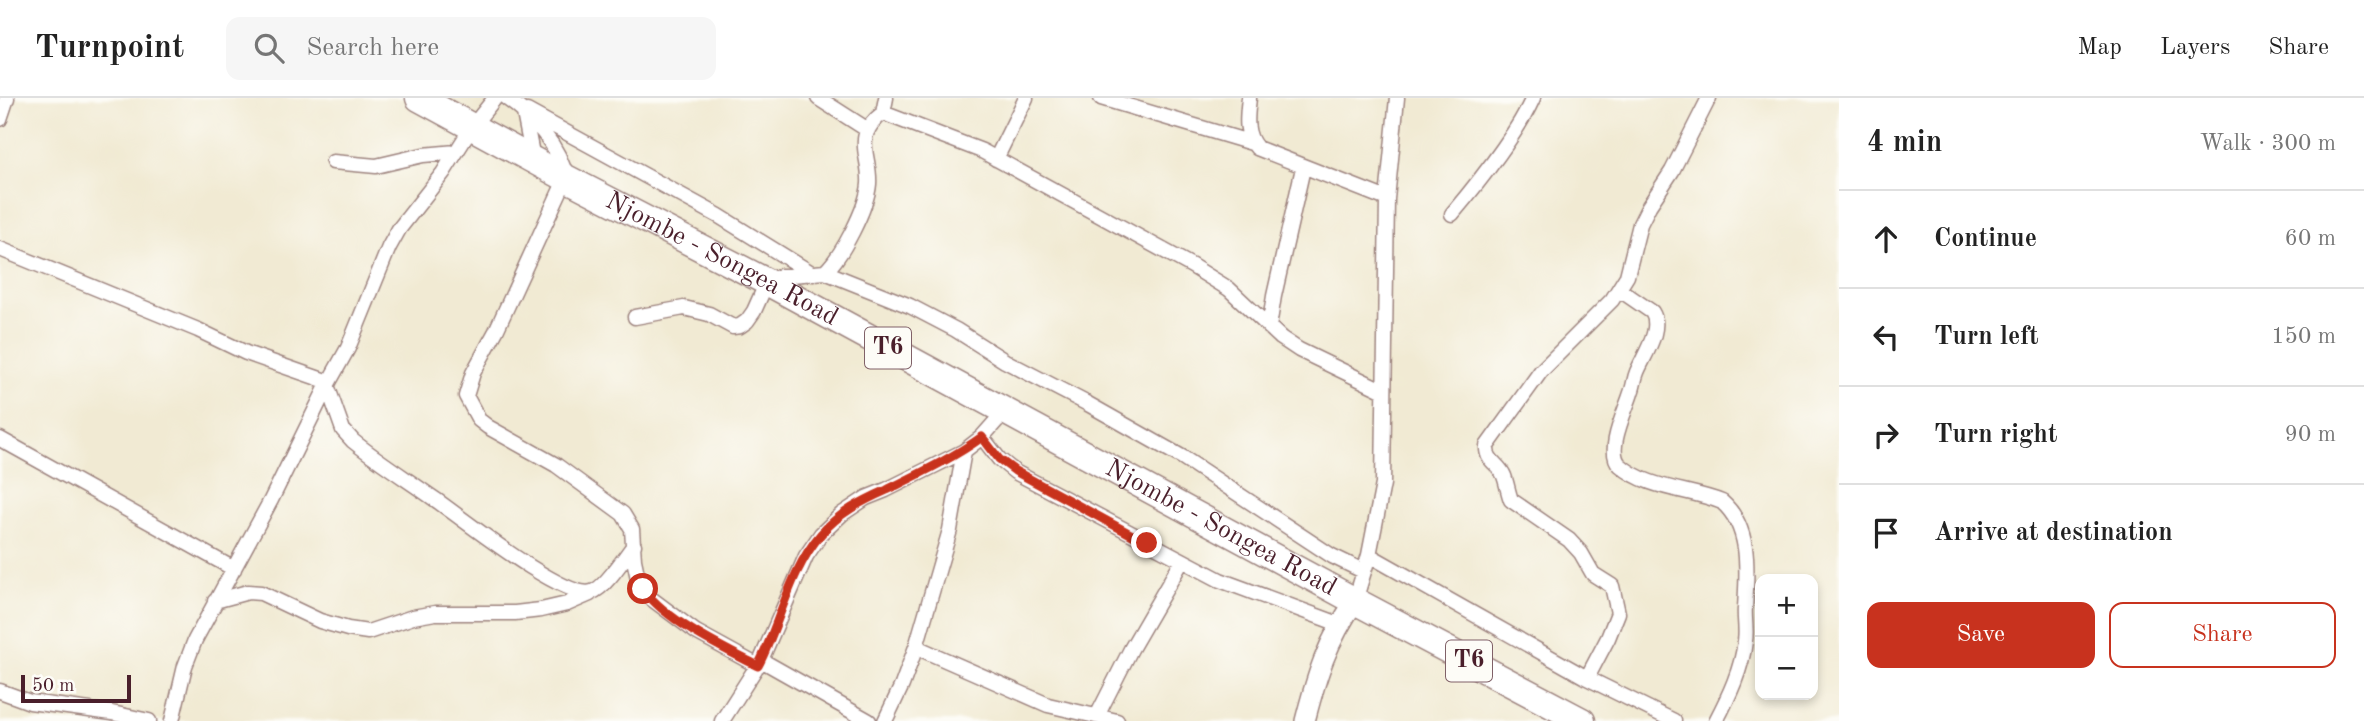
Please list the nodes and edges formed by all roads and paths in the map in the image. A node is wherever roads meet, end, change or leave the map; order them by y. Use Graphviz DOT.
graph roads {
  1 [pos="6,98"];
  2 [pos="419,98"];
  3 [pos="495,98"];
  4 [pos="817,98"];
  5 [pos="1026,98"];
  6 [pos="1101,98"];
  7 [pos="1249,98"];
  8 [pos="1397,98"];
  9 [pos="1533,98"];
  10 [pos="1709,98"];
  11 [pos="515,105"];
  12 [pos="885,105"];
  13 [pos="0,119"];
  14 [pos="472,127"];
  15 [pos="868,130"];
  16 [pos="1252,143"];
  17 [pos="456,152"];
  18 [pos="533,159"];
  19 [pos="996,159"];
  20 [pos="333,162"];
  21 [pos="1303,168"];
  22 [pos="566,178"];
  23 [pos="1387,199"];
  24 [pos="1452,214"];
  25 [pos="0,249"];
  26 [pos="820,273"];
  27 [pos="767,282"];
  28 [pos="1620,290"];
  29 [pos="635,317"];
  30 [pos="1269,327"];
  31 [pos="328,383"];
  32 [pos="1384,391"];
  33 [pos="1005,411"];
  34 [pos="982,437"];
  35 [pos="0,439"];
  36 [pos="964,450"];
  37 [pos="634,545"];
  38 [pos="1369,555"];
  39 [pos="1182,561"];
  40 [pos="234,569"];
  41 [pos="1363,571"];
  42 [pos="594,592"];
  43 [pos="215,601"];
  44 [pos="1355,601"];
  45 [pos="1339,625"];
  46 [pos="916,647"];
  47 [pos="759,663"];
  48 [pos="1587,678"];
  49 [pos="0,691"];
  50 [pos="1095,717"];
  51 [pos="149,721"];
  52 [pos="172,721"];
  53 [pos="722,721"];
  54 [pos="869,721"];
  55 [pos="885,721"];
  56 [pos="1117,721"];
  57 [pos="1304,721"];
  58 [pos="1583,721"];
  59 [pos="1674,721"];
  60 [pos="1716,721"];
  1 -- 13 [label="street"];
  2 -- 14 [label="highway, Njombe - Songea Road / T6"];
  3 -- 14 [label="street"];
  4 -- 15 [label="street"];
  5 -- 19 [label="street"];
  6 -- 16 [label="street"];
  7 -- 16 [label="street"];
  8 -- 23 [label="street"];
  9 -- 24 [label="street"];
  10 -- 28 [label="street"];
  11 -- 18 [label="street"];
  11 -- 22 [label="street"];
  11 -- 26 [label="street"];
  12 -- 15 [label="street"];
  12 -- 19 [label="street"];
  14 -- 17 [label="street"];
  14 -- 18 [label="highway, Njombe - Songea Road / T6"];
  15 -- 26 [label="street"];
  16 -- 21 [label="street"];
  17 -- 20 [label="street"];
  17 -- 31 [label="street"];
  18 -- 22 [label="highway, Njombe - Songea Road / T6"];
  19 -- 30 [label="street"];
  21 -- 23 [label="street"];
  21 -- 30 [label="street"];
  22 -- 27 [label="highway, Njombe - Songea Road / T6"];
  22 -- 37 [label="street"];
  23 -- 32 [label="street"];
  25 -- 31 [label="street"];
  26 -- 27 [label="street"];
  26 -- 41 [label="street"];
  27 -- 29 [label="street"];
  27 -- 33 [label="highway, Njombe - Songea Road / T6"];
  28 -- 48 [label="street"];
  28 -- 60 [label="street"];
  30 -- 32 [label="street"];
  31 -- 40 [label="street"];
  31 -- 42 [label="street"];
  32 -- 38 [label="street"];
  33 -- 34 [label="street"];
  33 -- 44 [label="highway, Njombe - Songea Road / T6"];
  34 -- 36 [label="street"];
  34 -- 39 [label="street"];
  35 -- 40 [label="street"];
  36 -- 46 [label="street"];
  36 -- 47 [label="street"];
  37 -- 42 [label="street"];
  37 -- 47 [label="street"];
  38 -- 41 [label="street"];
  38 -- 48 [label="street"];
  39 -- 45 [label="street"];
  39 -- 50 [label="street"];
  40 -- 43 [label="street"];
  41 -- 44 [label="street"];
  42 -- 43 [label="street"];
  43 -- 52 [label="street"];
  44 -- 45 [label="street"];
  44 -- 58 [label="highway, T6"];
  45 -- 57 [label="street"];
  46 -- 50 [label="street"];
  46 -- 55 [label="street"];
  47 -- 53 [label="street"];
  47 -- 54 [label="street"];
  48 -- 59 [label="street"];
  49 -- 51 [label="street"];
  50 -- 56 [label="street"];
}
